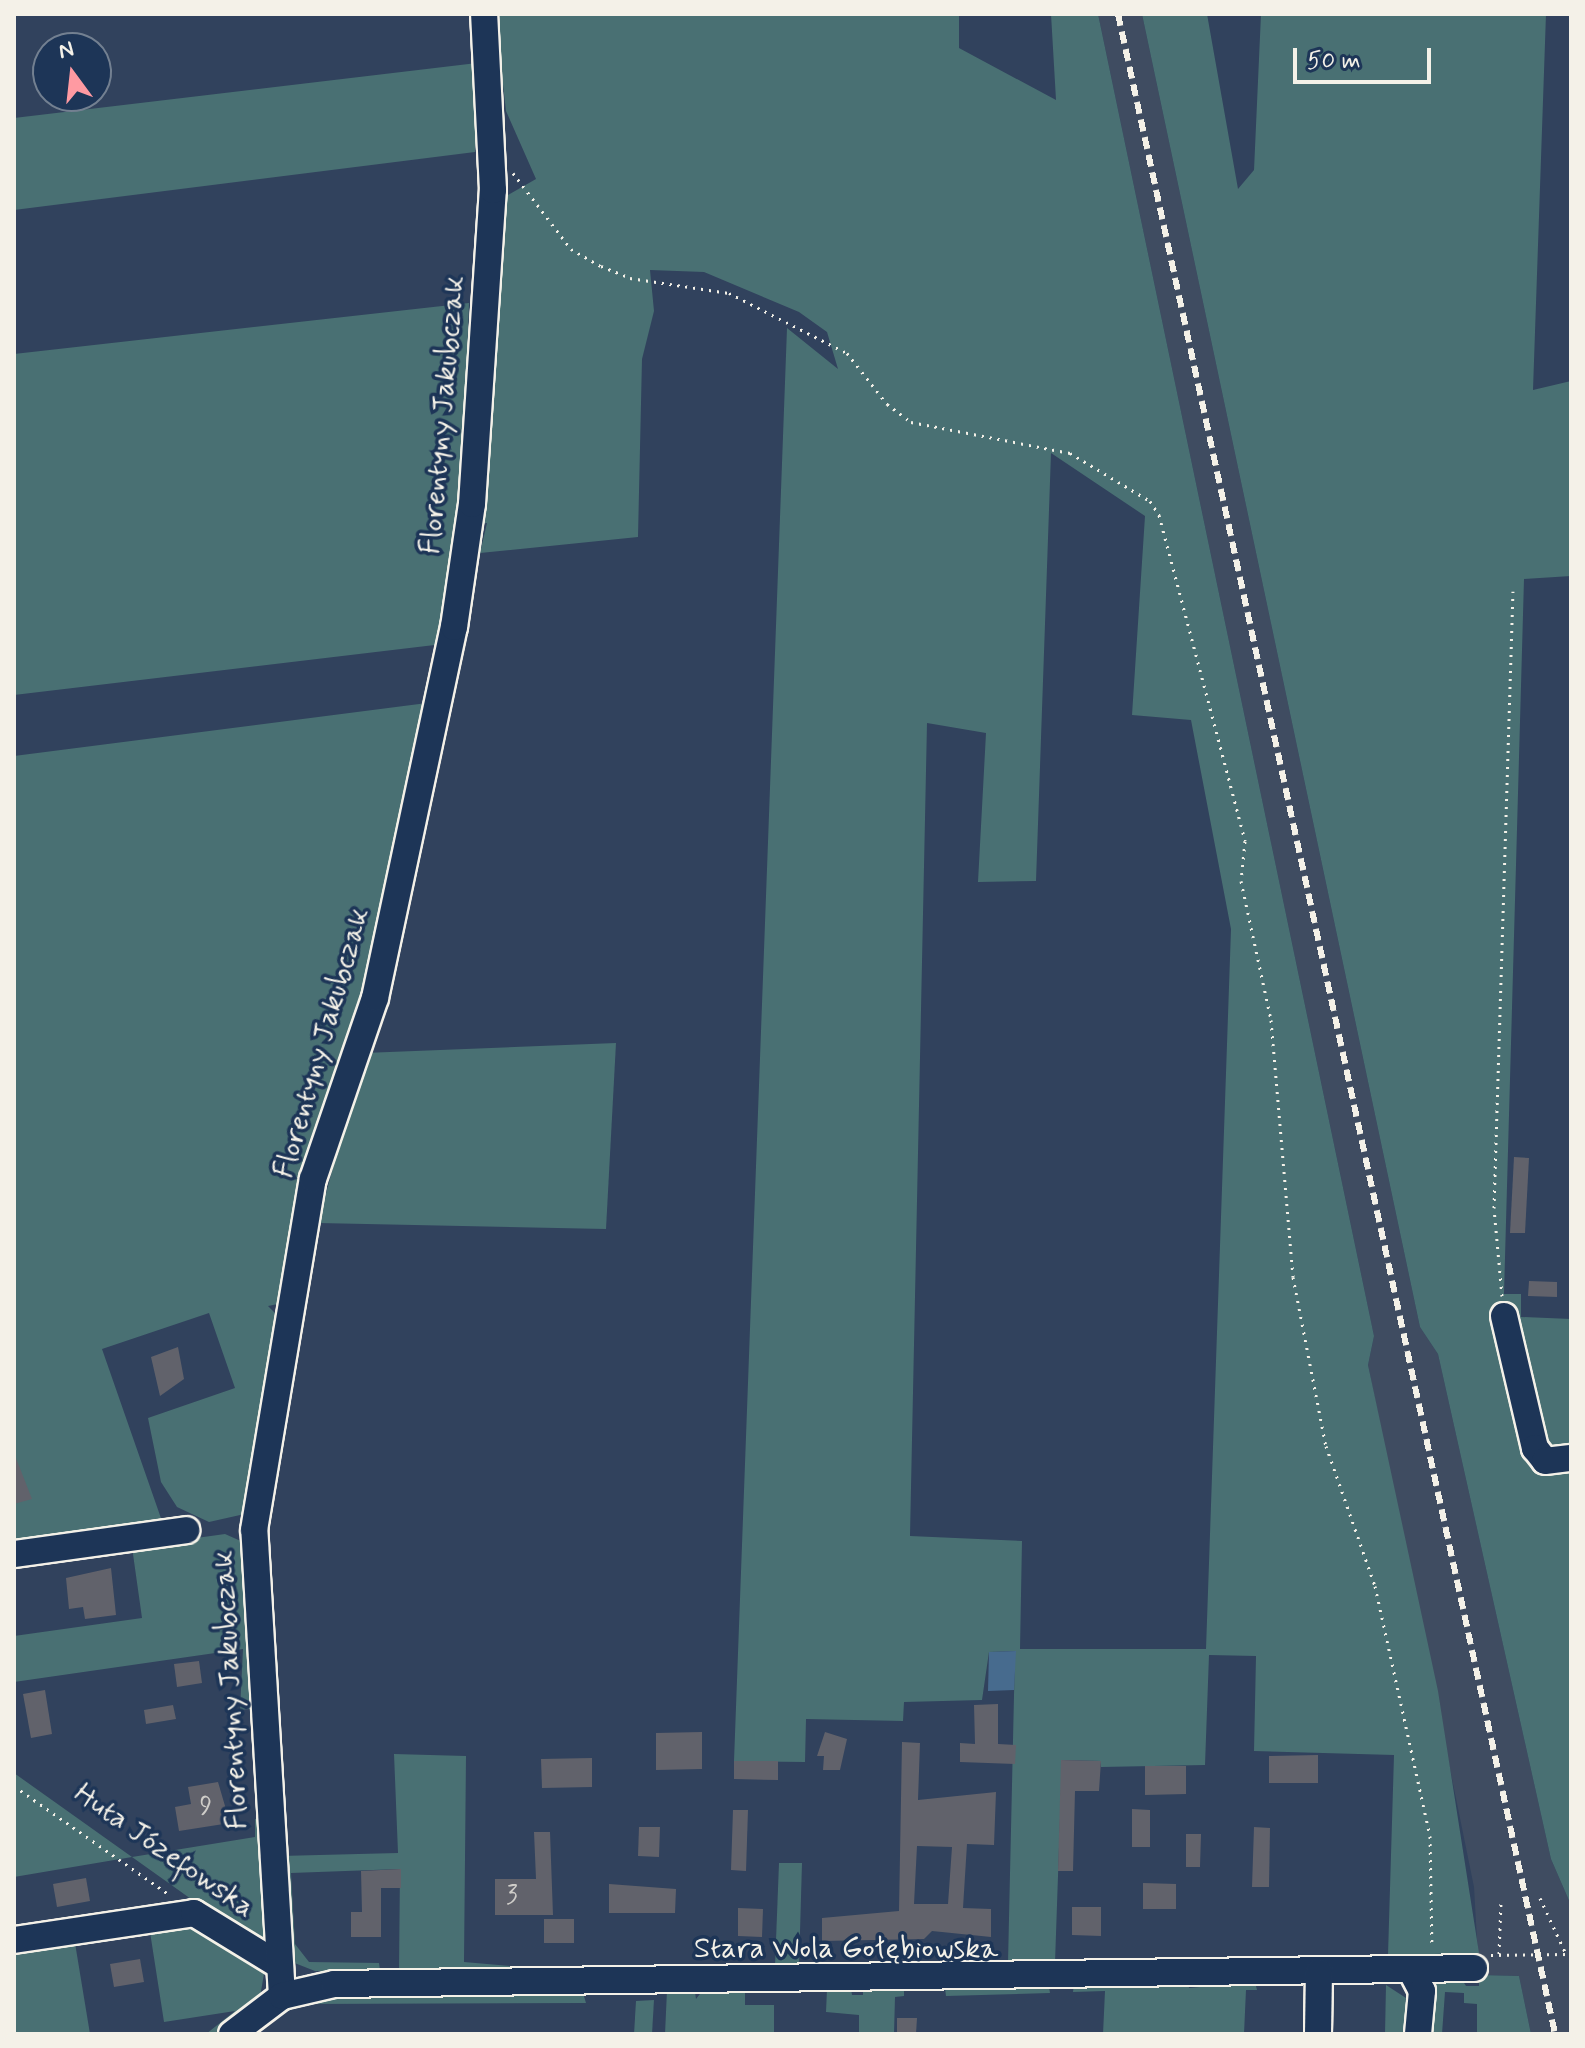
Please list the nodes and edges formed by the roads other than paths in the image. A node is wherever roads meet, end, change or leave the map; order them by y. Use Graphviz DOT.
graph roads {
  1 [pos="484,14"];
  2 [pos="1504,1316"];
  3 [pos="1571,1458"];
  4 [pos="186,1530"];
  5 [pos="14,1554"];
  6 [pos="14,1940"];
  7 [pos="279,1965"];
  8 [pos="1422,1966"];
  9 [pos="1474,1968"];
  10 [pos="1319,1972"];
  11 [pos="282,1996"];
  12 [pos="232,2034"];
  13 [pos="1318,2034"];
  14 [pos="1418,2034"];
  1 -- 7 [label="street, Florentyny Jakubczak"];
  2 -- 3 [label="street"];
  4 -- 5 [label="street"];
  6 -- 7 [label="street, Huta Józefowska"];
  7 -- 11 [label="street, Florentyny Jakubczak"];
  8 -- 9 [label="street, Stara Wola Gołębiowska"];
  8 -- 10 [label="street, Stara Wola Gołębiowska"];
  8 -- 14 [label="street"];
  10 -- 11 [label="street, Stara Wola Gołębiowska"];
  10 -- 13 [label="street"];
  11 -- 12 [label="street"];
}
